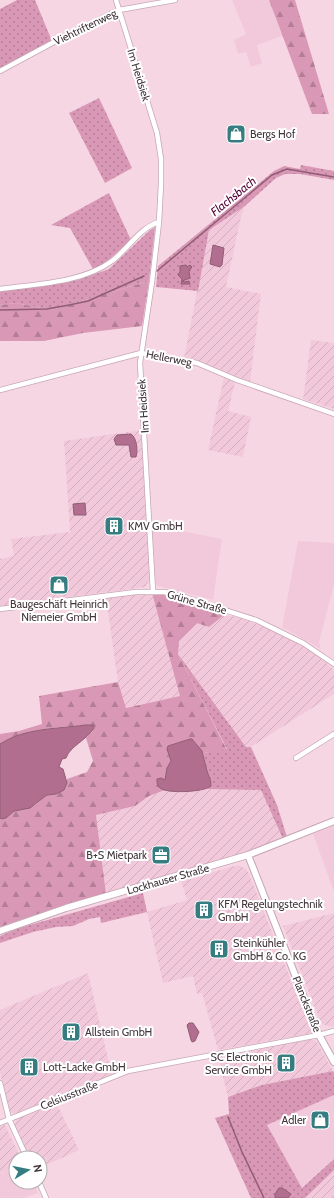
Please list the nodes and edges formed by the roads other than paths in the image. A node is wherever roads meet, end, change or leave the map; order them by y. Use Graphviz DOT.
graph roads {
  1 [pos="116,0"];
  2 [pos="175,0"];
  3 [pos="119,10"];
  4 [pos="0,71"];
  5 [pos="159,222"];
  6 [pos="0,289"];
  7 [pos="141,353"];
  8 [pos="0,390"];
  9 [pos="334,414"];
  10 [pos="153,591"];
  11 [pos="0,609"];
  12 [pos="334,664"];
  13 [pos="334,734"];
  14 [pos="296,758"];
  15 [pos="334,821"];
  16 [pos="248,855"];
  17 [pos="0,931"];
  18 [pos="334,1031"];
  19 [pos="320,1035"];
  20 [pos="334,1062"];
  21 [pos="0,1083"];
  22 [pos="9,1119"];
  23 [pos="0,1123"];
  24 [pos="23,1150"];
  1 -- 3 [label="street, Im Heidsiek"];
  2 -- 3 [label="street, Viehtriftenweg"];
  3 -- 4 [label="street, Viehtriftenweg"];
  3 -- 5 [label="street, Im Heidsiek"];
  5 -- 6 [label="street"];
  5 -- 7 [label="street, Im Heidsiek"];
  7 -- 8 [label="street, Hellerweg"];
  7 -- 9 [label="street, Hellerweg"];
  7 -- 10 [label="street, Im Heidsiek"];
  10 -- 11 [label="street, Grüne Straße"];
  10 -- 12 [label="street, Grüne Straße"];
  13 -- 14 [label="street"];
  15 -- 16 [label="street, Lockhauser Straße"];
  16 -- 17 [label="street, Lockhauser Straße"];
  16 -- 19 [label="street, Planckstraße"];
  18 -- 19 [label="street, Celsiusstraße"];
  19 -- 20 [label="street, Planckstraße"];
  19 -- 22 [label="street, Celsiusstraße"];
  21 -- 22 [label="street"];
  22 -- 23 [label="street, Celsiusstraße"];
  22 -- 24 [label="street"];
}
